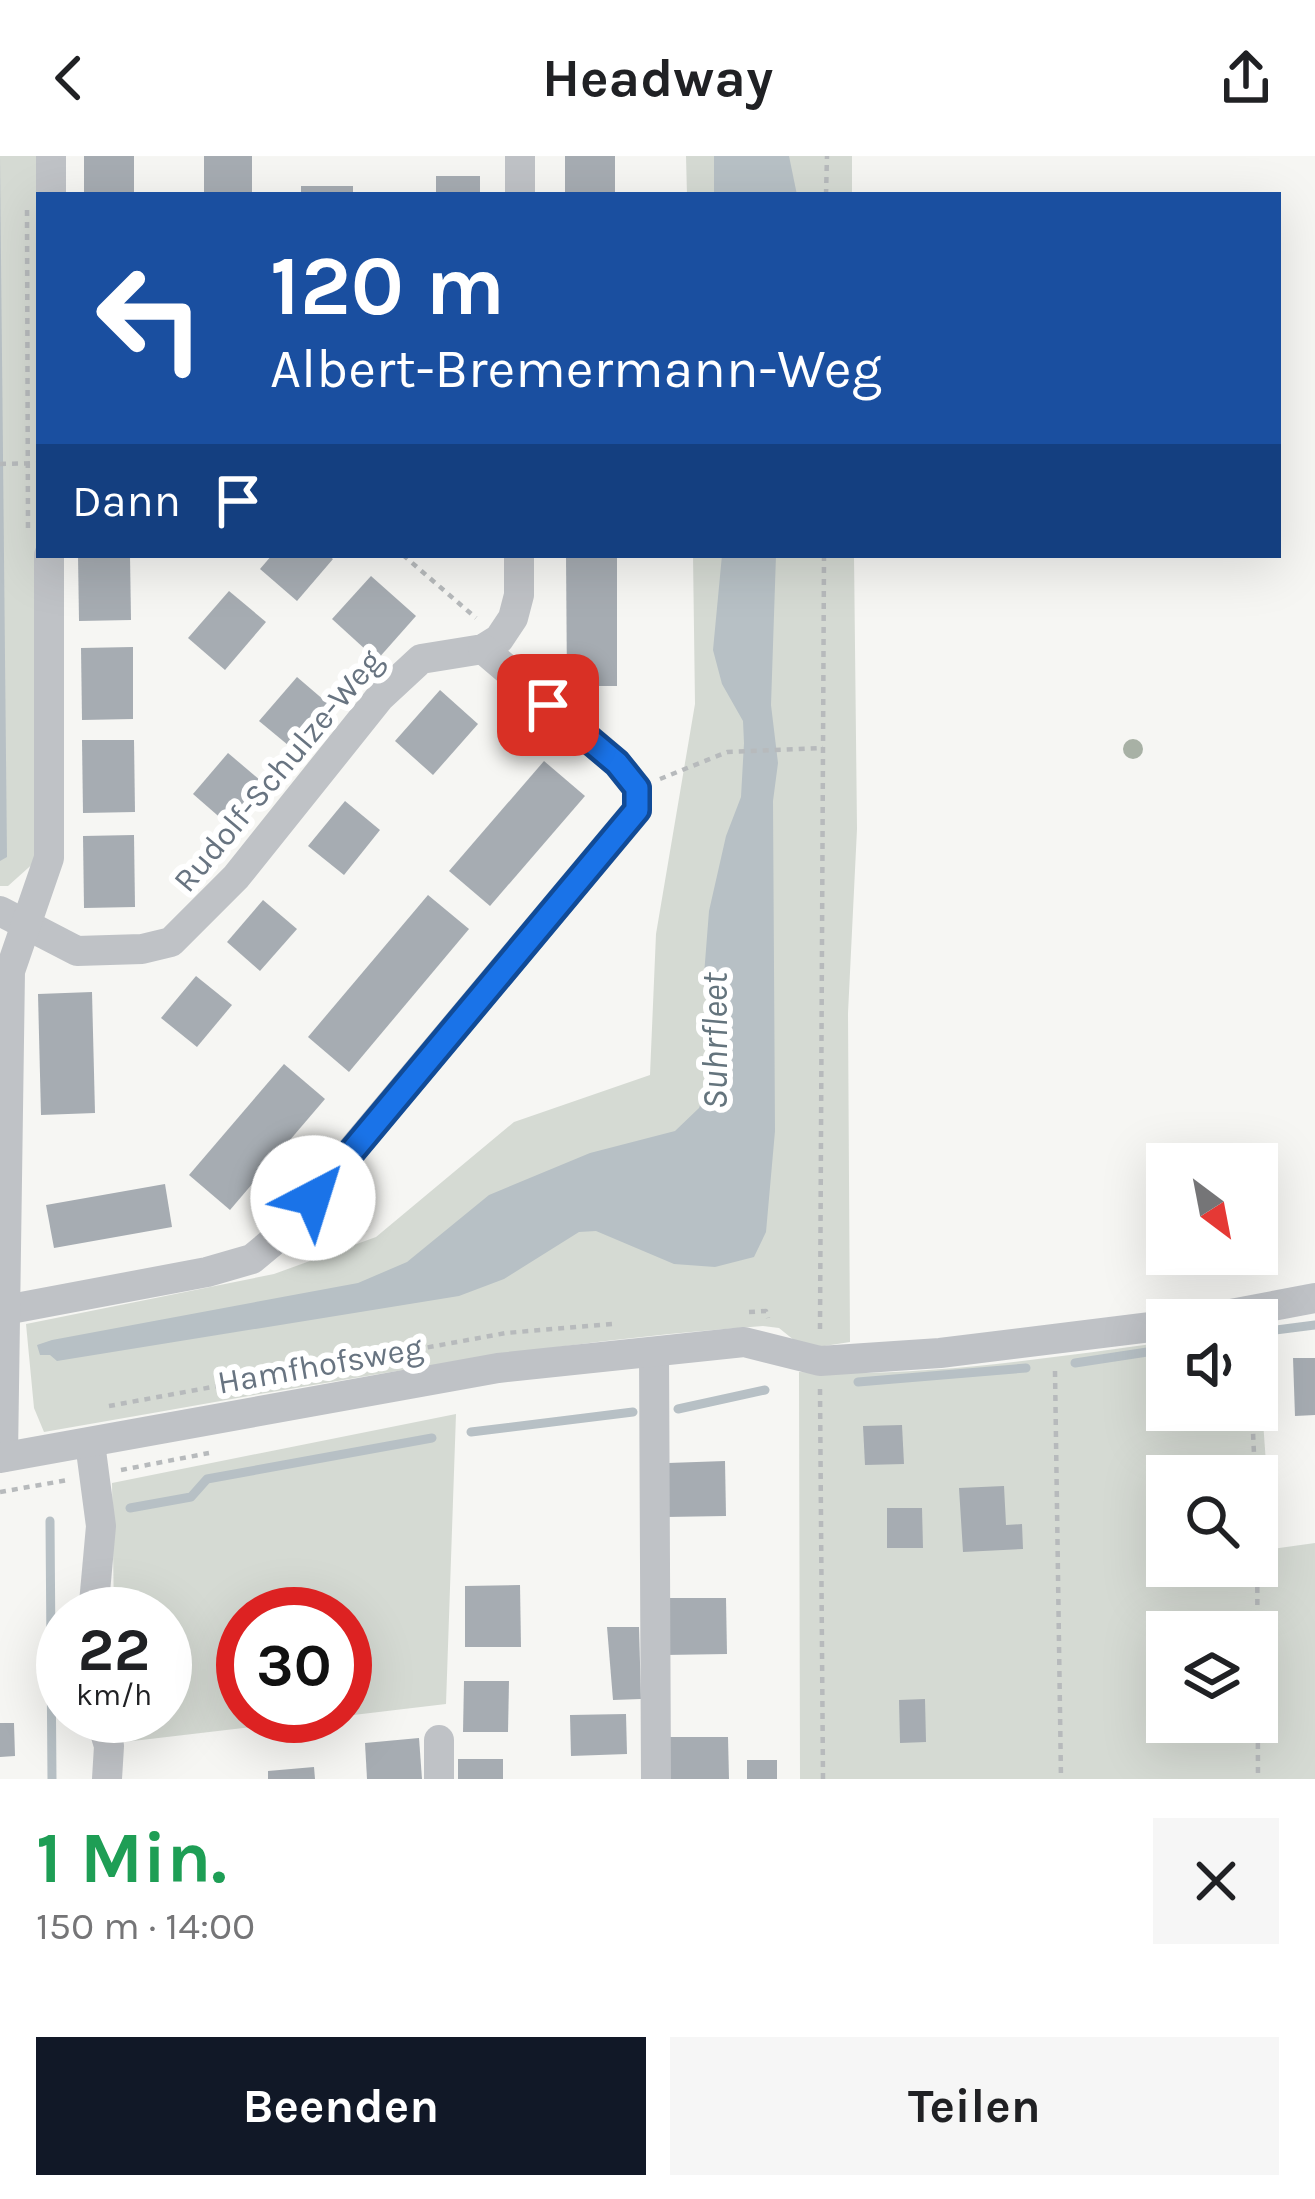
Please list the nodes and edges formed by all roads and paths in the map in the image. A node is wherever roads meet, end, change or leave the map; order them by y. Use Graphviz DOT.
graph roads {
  1 [pos="52,156"];
  2 [pos="520,156"];
  3 [pos="827,156"];
  4 [pos="51,192"];
  5 [pos="520,192"];
  6 [pos="826,192"];
  7 [pos="36,463"];
  8 [pos="0,464"];
  9 [pos="50,558"];
  10 [pos="406,558"];
  11 [pos="519,558"];
  12 [pos="824,558"];
  13 [pos="491,644"];
  14 [pos="824,748"];
  15 [pos="637,788"];
  16 [pos="0,911"];
  17 [pos="28,927"];
  18 [pos="1315,1298"];
  19 [pos="1278,1305"];
  20 [pos="3,1310"];
  21 [pos="1146,1328"];
  22 [pos="1054,1341"];
  23 [pos="654,1352"];
  24 [pos="820,1361"];
  25 [pos="89,1443"];
  26 [pos="230,1449"];
  27 [pos="2,1457"];
  28 [pos="94,1475"];
  29 [pos="0,1492"];
  30 [pos="95,1587"];
  31 [pos="1257,1587"];
  32 [pos="439,1740"];
  33 [pos="108,1743"];
  34 [pos="107,1779"];
  35 [pos="439,1779"];
  36 [pos="656,1779"];
  37 [pos="823,1779"];
  38 [pos="1061,1779"];
  39 [pos="1258,1779"];
  1 -- 4 [label="street"];
  2 -- 5 [label="street"];
  3 -- 6 [label="path"];
  7 -- 8 [label="path"];
  9 -- 17 [label="street"];
  10 -- 13 [label="path"];
  11 -- 13 [label="street"];
  12 -- 14 [label="path"];
  13 -- 15 [label="street"];
  13 -- 17 [label="street, Rudolf-Schulze-Weg"];
  14 -- 15 [label="path"];
  14 -- 24 [label="path"];
  15 -- 20 [label="street"];
  16 -- 17 [label="street, Rudolf-Schulze-Weg"];
  17 -- 20 [label="street"];
  18 -- 19 [label="street"];
  20 -- 27 [label="street"];
  21 -- 22 [label="street, Hamfhofsweg"];
  22 -- 24 [label="street, Hamfhofsweg"];
  22 -- 38 [label="path"];
  23 -- 24 [label="street, Hamfhofsweg"];
  23 -- 25 [label="street, Hamfhofsweg"];
  23 -- 36 [label="street"];
  24 -- 37 [label="path"];
  25 -- 27 [label="street, Hamfhofsweg"];
  25 -- 28 [label="street"];
  26 -- 28 [label="path"];
  28 -- 29 [label="path"];
  28 -- 30 [label="street"];
  31 -- 39 [label="path"];
  32 -- 35 [label="street"];
  33 -- 34 [label="street"];
}
